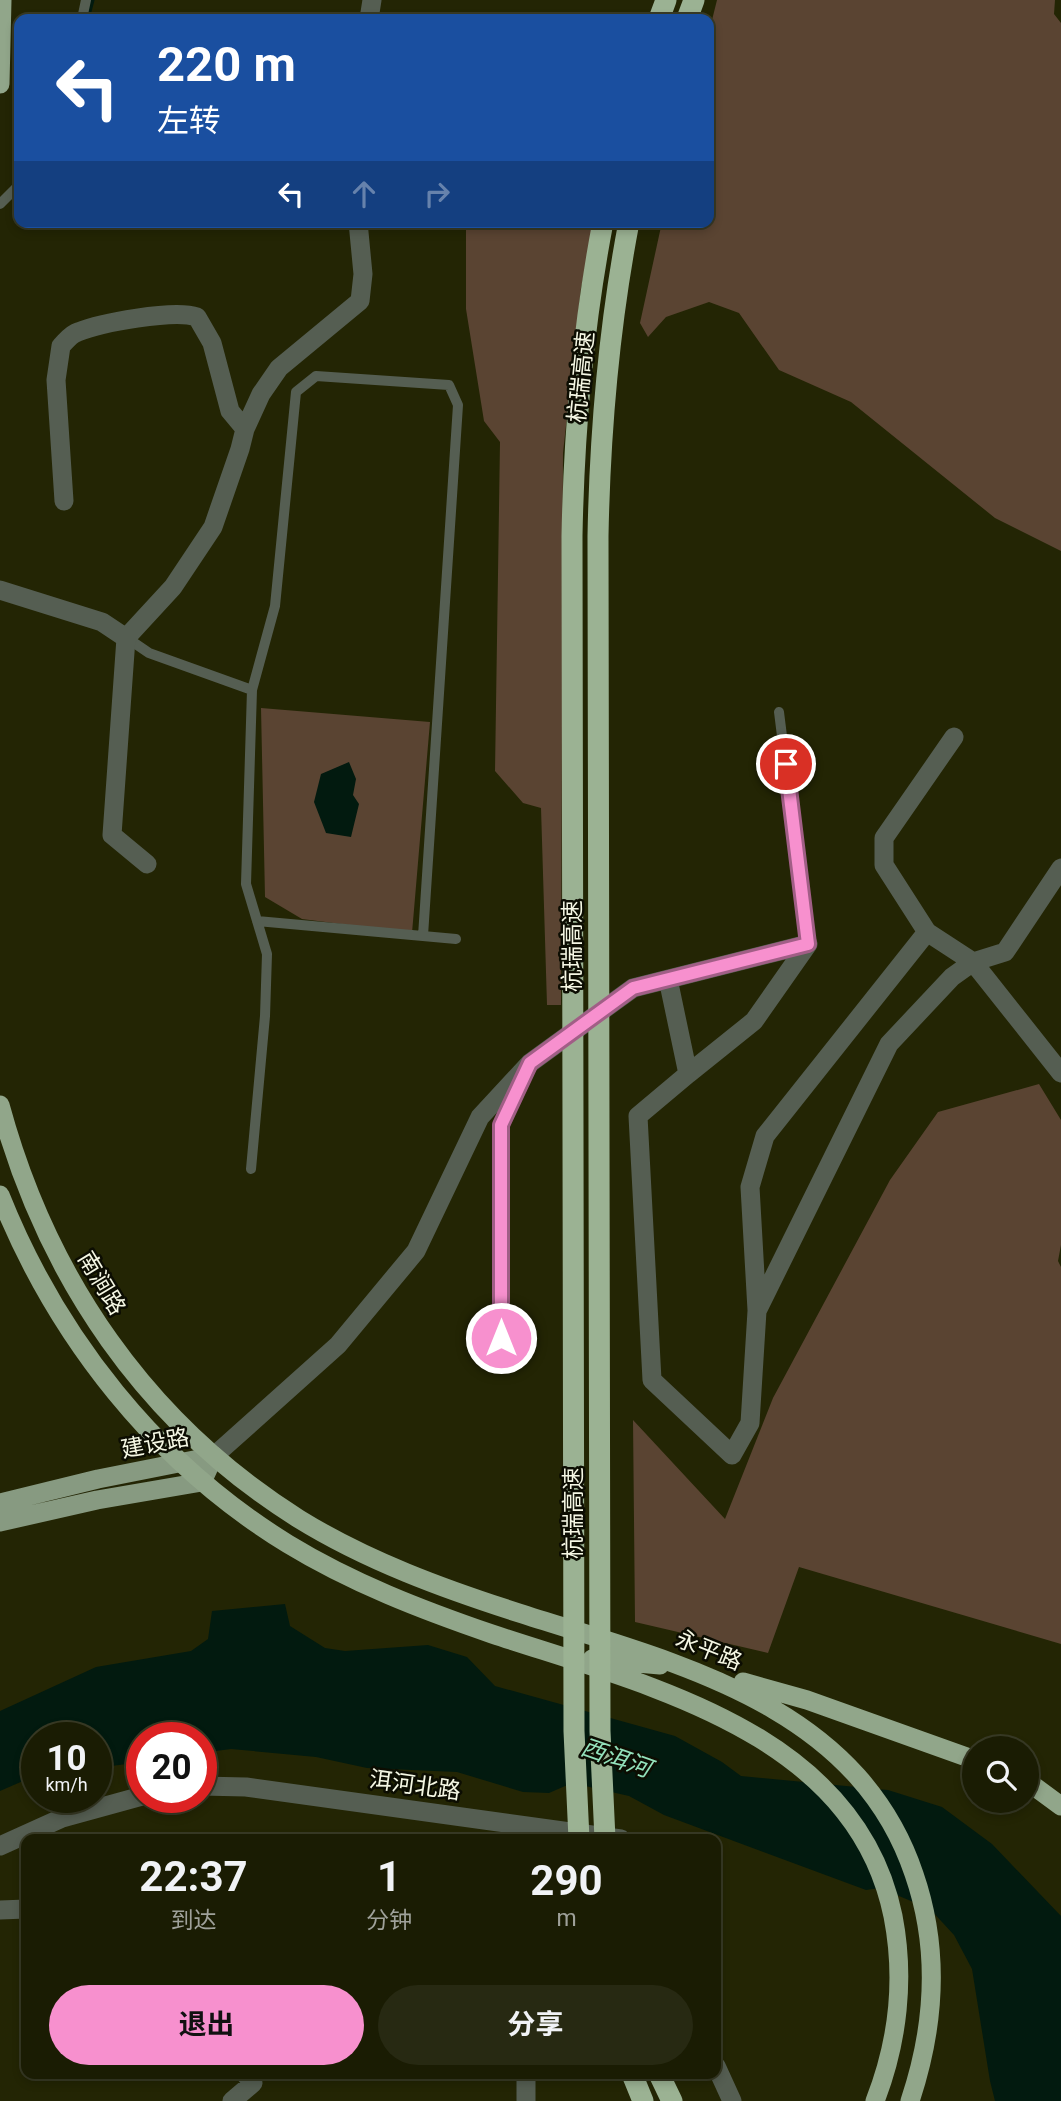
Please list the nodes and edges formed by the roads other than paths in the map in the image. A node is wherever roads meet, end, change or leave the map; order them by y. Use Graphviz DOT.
graph roads {
  1 [pos="2,0"];
  2 [pos="0,84"];
  3 [pos="14,190"];
  4 [pos="0,204"];
  5 [pos="359,228"];
  6 [pos="602,228"];
  7 [pos="628,228"];
  8 [pos="245,429"];
  9 [pos="64,501"];
  10 [pos="0,590"];
  11 [pos="126,638"];
  12 [pos="252,690"];
  13 [pos="779,712"];
  14 [pos="954,737"];
  15 [pos="147,864"];
  16 [pos="1061,868"];
  17 [pos="257,921"];
  18 [pos="927,932"];
  19 [pos="423,936"];
  20 [pos="456,939"];
  21 [pos="808,944"];
  22 [pos="973,962"];
  23 [pos="668,979"];
  24 [pos="530,1063"];
  25 [pos="1061,1073"];
  26 [pos="688,1074"];
  27 [pos="0,1105"];
  28 [pos="251,1169"];
  29 [pos="0,1195"];
  30 [pos="757,1311"];
  31 [pos="501,1338"];
  32 [pos="214,1456"];
  33 [pos="192,1473"];
  34 [pos="0,1503"];
  35 [pos="0,1522"];
  36 [pos="559,1656"];
  37 [pos="689,1667"];
  38 [pos="962,1755"];
  39 [pos="217,1786"];
  40 [pos="1039,1789"];
  41 [pos="126,1800"];
  42 [pos="1060,1803"];
  43 [pos="27,1834"];
  44 [pos="579,1834"];
  45 [pos="585,1834"];
  46 [pos="605,1834"];
  47 [pos="21,1837"];
  48 [pos="0,1846"];
  49 [pos="21,1909"];
  50 [pos="0,1910"];
  51 [pos="721,2077"];
  52 [pos="250,2079"];
  53 [pos="526,2079"];
  54 [pos="634,2079"];
  55 [pos="661,2079"];
  56 [pos="232,2101"];
  57 [pos="526,2101"];
  58 [pos="643,2101"];
  59 [pos="672,2101"];
  60 [pos="732,2101"];
  61 [pos="875,2101"];
  62 [pos="910,2101"];
  1 -- 2 [label="highway"];
  3 -- 4 [label="lane"];
  5 -- 8 [label="street"];
  6 -- 44 [label="highway, 杭瑞高速"];
  7 -- 46 [label="highway, 杭瑞高速"];
  8 -- 9 [label="street"];
  8 -- 11 [label="street"];
  10 -- 11 [label="street"];
  11 -- 12 [label="lane"];
  11 -- 15 [label="street"];
  12 -- 17 [label="lane"];
  12 -- 19 [label="lane"];
  13 -- 21 [label="lane"];
  14 -- 18 [label="street"];
  16 -- 22 [label="street"];
  17 -- 19 [label="lane"];
  17 -- 28 [label="lane"];
  18 -- 22 [label="street"];
  18 -- 30 [label="street"];
  19 -- 20 [label="lane"];
  21 -- 23 [label="street"];
  21 -- 26 [label="street"];
  22 -- 25 [label="street"];
  22 -- 30 [label="street"];
  23 -- 24 [label="street"];
  23 -- 26 [label="street"];
  24 -- 31 [label="lane"];
  24 -- 32 [label="street"];
  26 -- 30 [label="street"];
  27 -- 32 [label="highway, 南涧路"];
  29 -- 33 [label="highway"];
  32 -- 33 [label="main road, 建设路"];
  32 -- 37 [label="highway, 永平路"];
  33 -- 34 [label="main road, 建设路"];
  33 -- 35 [label="main road, 建设路"];
  33 -- 36 [label="highway"];
  36 -- 37 [label="highway"];
  36 -- 61 [label="highway"];
  37 -- 38 [label="highway"];
  37 -- 62 [label="highway, 永平路"];
  39 -- 45 [label="street, 洱河北路"];
  40 -- 42 [label="highway"];
  41 -- 43 [label="street"];
  47 -- 48 [label="street"];
  49 -- 50 [label="street"];
  51 -- 60 [label="street"];
  52 -- 56 [label="street"];
  53 -- 57 [label="street"];
  54 -- 58 [label="highway"];
  55 -- 59 [label="highway"];
}
